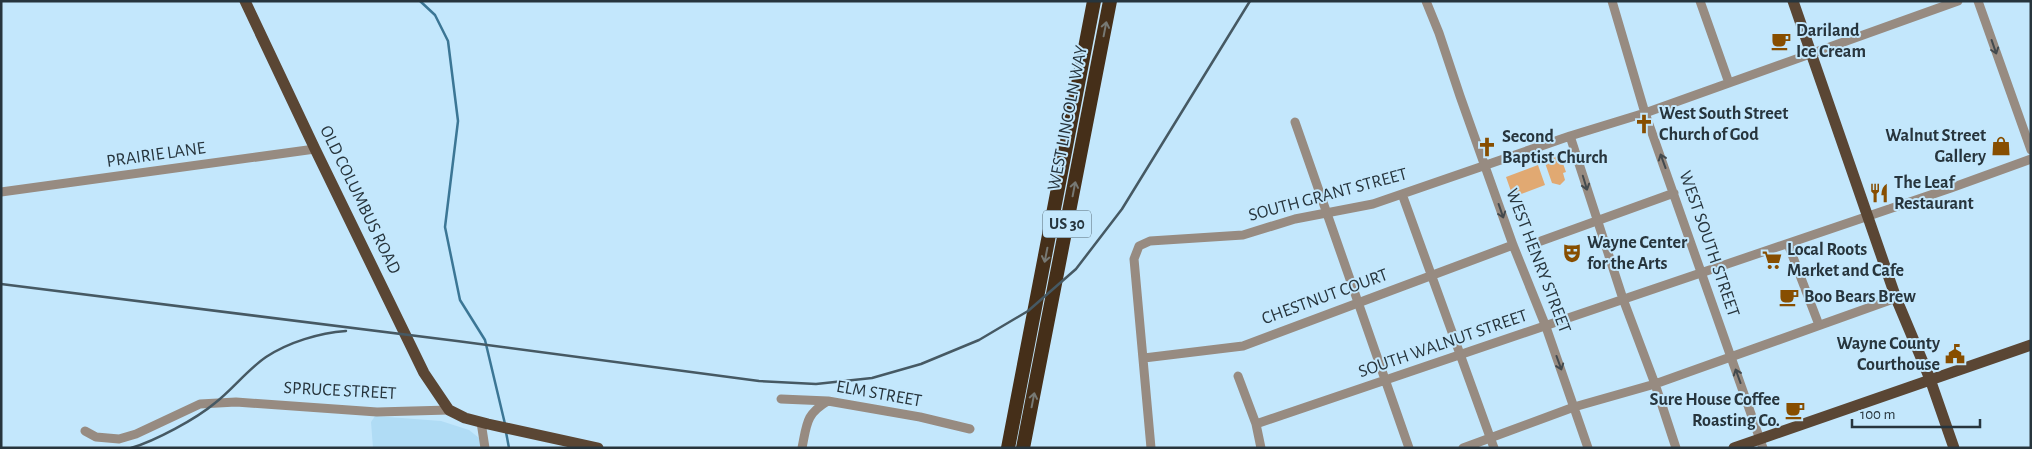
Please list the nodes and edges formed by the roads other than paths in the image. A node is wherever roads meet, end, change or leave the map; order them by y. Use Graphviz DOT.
graph roads {
  1 [pos="246,1"];
  2 [pos="1094,1"];
  3 [pos="1110,1"];
  4 [pos="1426,1"];
  5 [pos="1612,1"];
  6 [pos="1700,1"];
  7 [pos="1793,1"];
  8 [pos="1958,1"];
  9 [pos="1978,1"];
  10 [pos="1811,54"];
  11 [pos="1729,83"];
  12 [pos="1645,113"];
  13 [pos="1295,122"];
  14 [pos="1570,136"];
  15 [pos="315,149"];
  16 [pos="2031,150"];
  17 [pos="2031,159"];
  18 [pos="1485,165"];
  19 [pos="1,192"];
  20 [pos="1674,193"];
  21 [pos="1402,194"];
  22 [pos="1327,213"];
  23 [pos="1867,216"];
  24 [pos="1597,222"];
  25 [pos="1541,241"];
  26 [pos="1788,244"];
  27 [pos="1513,245"];
  28 [pos="1701,274"];
  29 [pos="1432,275"];
  30 [pos="1896,298"];
  31 [pos="1623,300"];
  32 [pos="1358,302"];
  33 [pos="1819,326"];
  34 [pos="1546,327"];
  35 [pos="2031,345"];
  36 [pos="1461,356"];
  37 [pos="1731,357"];
  38 [pos="1144,358"];
  39 [pos="1238,376"];
  40 [pos="1930,379"];
  41 [pos="1385,380"];
  42 [pos="1655,384"];
  43 [pos="781,399"];
  44 [pos="828,401"];
  45 [pos="1574,407"];
  46 [pos="449,410"];
  47 [pos="484,423"];
  48 [pos="1256,424"];
  49 [pos="970,429"];
  50 [pos="85,431"];
  51 [pos="1492,443"];
  52 [pos="1762,443"];
  53 [pos="485,448"];
  54 [pos="598,448"];
  55 [pos="802,448"];
  56 [pos="1008,448"];
  57 [pos="1023,448"];
  58 [pos="1152,448"];
  59 [pos="1261,448"];
  60 [pos="1409,448"];
  61 [pos="1463,448"];
  62 [pos="1588,448"];
  63 [pos="1676,448"];
  64 [pos="1734,448"];
  65 [pos="1954,448"];
  1 -- 15 [label="main road, OLD COLUMBUS ROAD"];
  2 -- 56 [label="highway, WEST LINCOLN WAY / US 30, one-way"];
  57 -- 3 [label="highway, WEST LINCOLN WAY / US 30, one-way"];
  4 -- 18 [label="street, WEST HENRY STREET"];
  5 -- 12 [label="street, WEST SOUTH STREET"];
  6 -- 11 [label="street"];
  7 -- 10 [label="main road"];
  8 -- 10 [label="street, SOUTH GRANT STREET"];
  9 -- 16 [label="street, one-way"];
  10 -- 11 [label="street, SOUTH GRANT STREET"];
  10 -- 23 [label="main road"];
  11 -- 12 [label="street, SOUTH GRANT STREET"];
  12 -- 14 [label="street, SOUTH GRANT STREET"];
  20 -- 12 [label="street, WEST SOUTH STREET, one-way"];
  13 -- 22 [label="street"];
  14 -- 18 [label="street, SOUTH GRANT STREET"];
  14 -- 24 [label="street, one-way"];
  15 -- 19 [label="street, PRAIRIE LANE"];
  15 -- 46 [label="main road, OLD COLUMBUS ROAD"];
  17 -- 23 [label="street, SOUTH WALNUT STREET"];
  18 -- 21 [label="street, SOUTH GRANT STREET"];
  18 -- 27 [label="street, WEST HENRY STREET, one-way"];
  20 -- 24 [label="street"];
  20 -- 28 [label="street, WEST SOUTH STREET"];
  21 -- 22 [label="street, SOUTH GRANT STREET"];
  21 -- 29 [label="street"];
  22 -- 32 [label="street"];
  22 -- 38 [label="street, SOUTH GRANT STREET"];
  23 -- 26 [label="street, SOUTH WALNUT STREET"];
  23 -- 30 [label="main road"];
  24 -- 25 [label="street"];
  24 -- 31 [label="street"];
  26 -- 28 [label="street, SOUTH WALNUT STREET"];
  26 -- 33 [label="street"];
  27 -- 29 [label="street, CHESTNUT COURT"];
  27 -- 34 [label="street, WEST HENRY STREET"];
  28 -- 31 [label="street, SOUTH WALNUT STREET"];
  28 -- 37 [label="street, WEST SOUTH STREET"];
  29 -- 32 [label="street, CHESTNUT COURT"];
  29 -- 36 [label="street"];
  30 -- 33 [label="street"];
  30 -- 40 [label="main road"];
  31 -- 34 [label="street, SOUTH WALNUT STREET"];
  31 -- 42 [label="street"];
  32 -- 38 [label="street, CHESTNUT COURT"];
  32 -- 41 [label="street"];
  33 -- 37 [label="street"];
  34 -- 36 [label="street, SOUTH WALNUT STREET"];
  34 -- 45 [label="street, WEST HENRY STREET, one-way"];
  35 -- 40 [label="main road"];
  36 -- 41 [label="street, SOUTH WALNUT STREET"];
  36 -- 51 [label="street"];
  37 -- 42 [label="street"];
  52 -- 37 [label="street, WEST SOUTH STREET, one-way"];
  38 -- 58 [label="street, SOUTH GRANT STREET"];
  39 -- 48 [label="street"];
  40 -- 52 [label="main road"];
  40 -- 65 [label="main road"];
  41 -- 48 [label="street, SOUTH WALNUT STREET"];
  41 -- 60 [label="street"];
  42 -- 45 [label="street"];
  42 -- 63 [label="street"];
  43 -- 44 [label="street, ELM STREET"];
  44 -- 49 [label="street, ELM STREET"];
  44 -- 55 [label="street"];
  45 -- 51 [label="street"];
  45 -- 62 [label="street, WEST HENRY STREET"];
  46 -- 47 [label="main road, SPRUCE STREET"];
  46 -- 50 [label="street, SPRUCE STREET"];
  47 -- 53 [label="street"];
  47 -- 54 [label="main road, SPRUCE STREET"];
  48 -- 59 [label="street"];
  51 -- 61 [label="street"];
  52 -- 64 [label="main road"];
}
